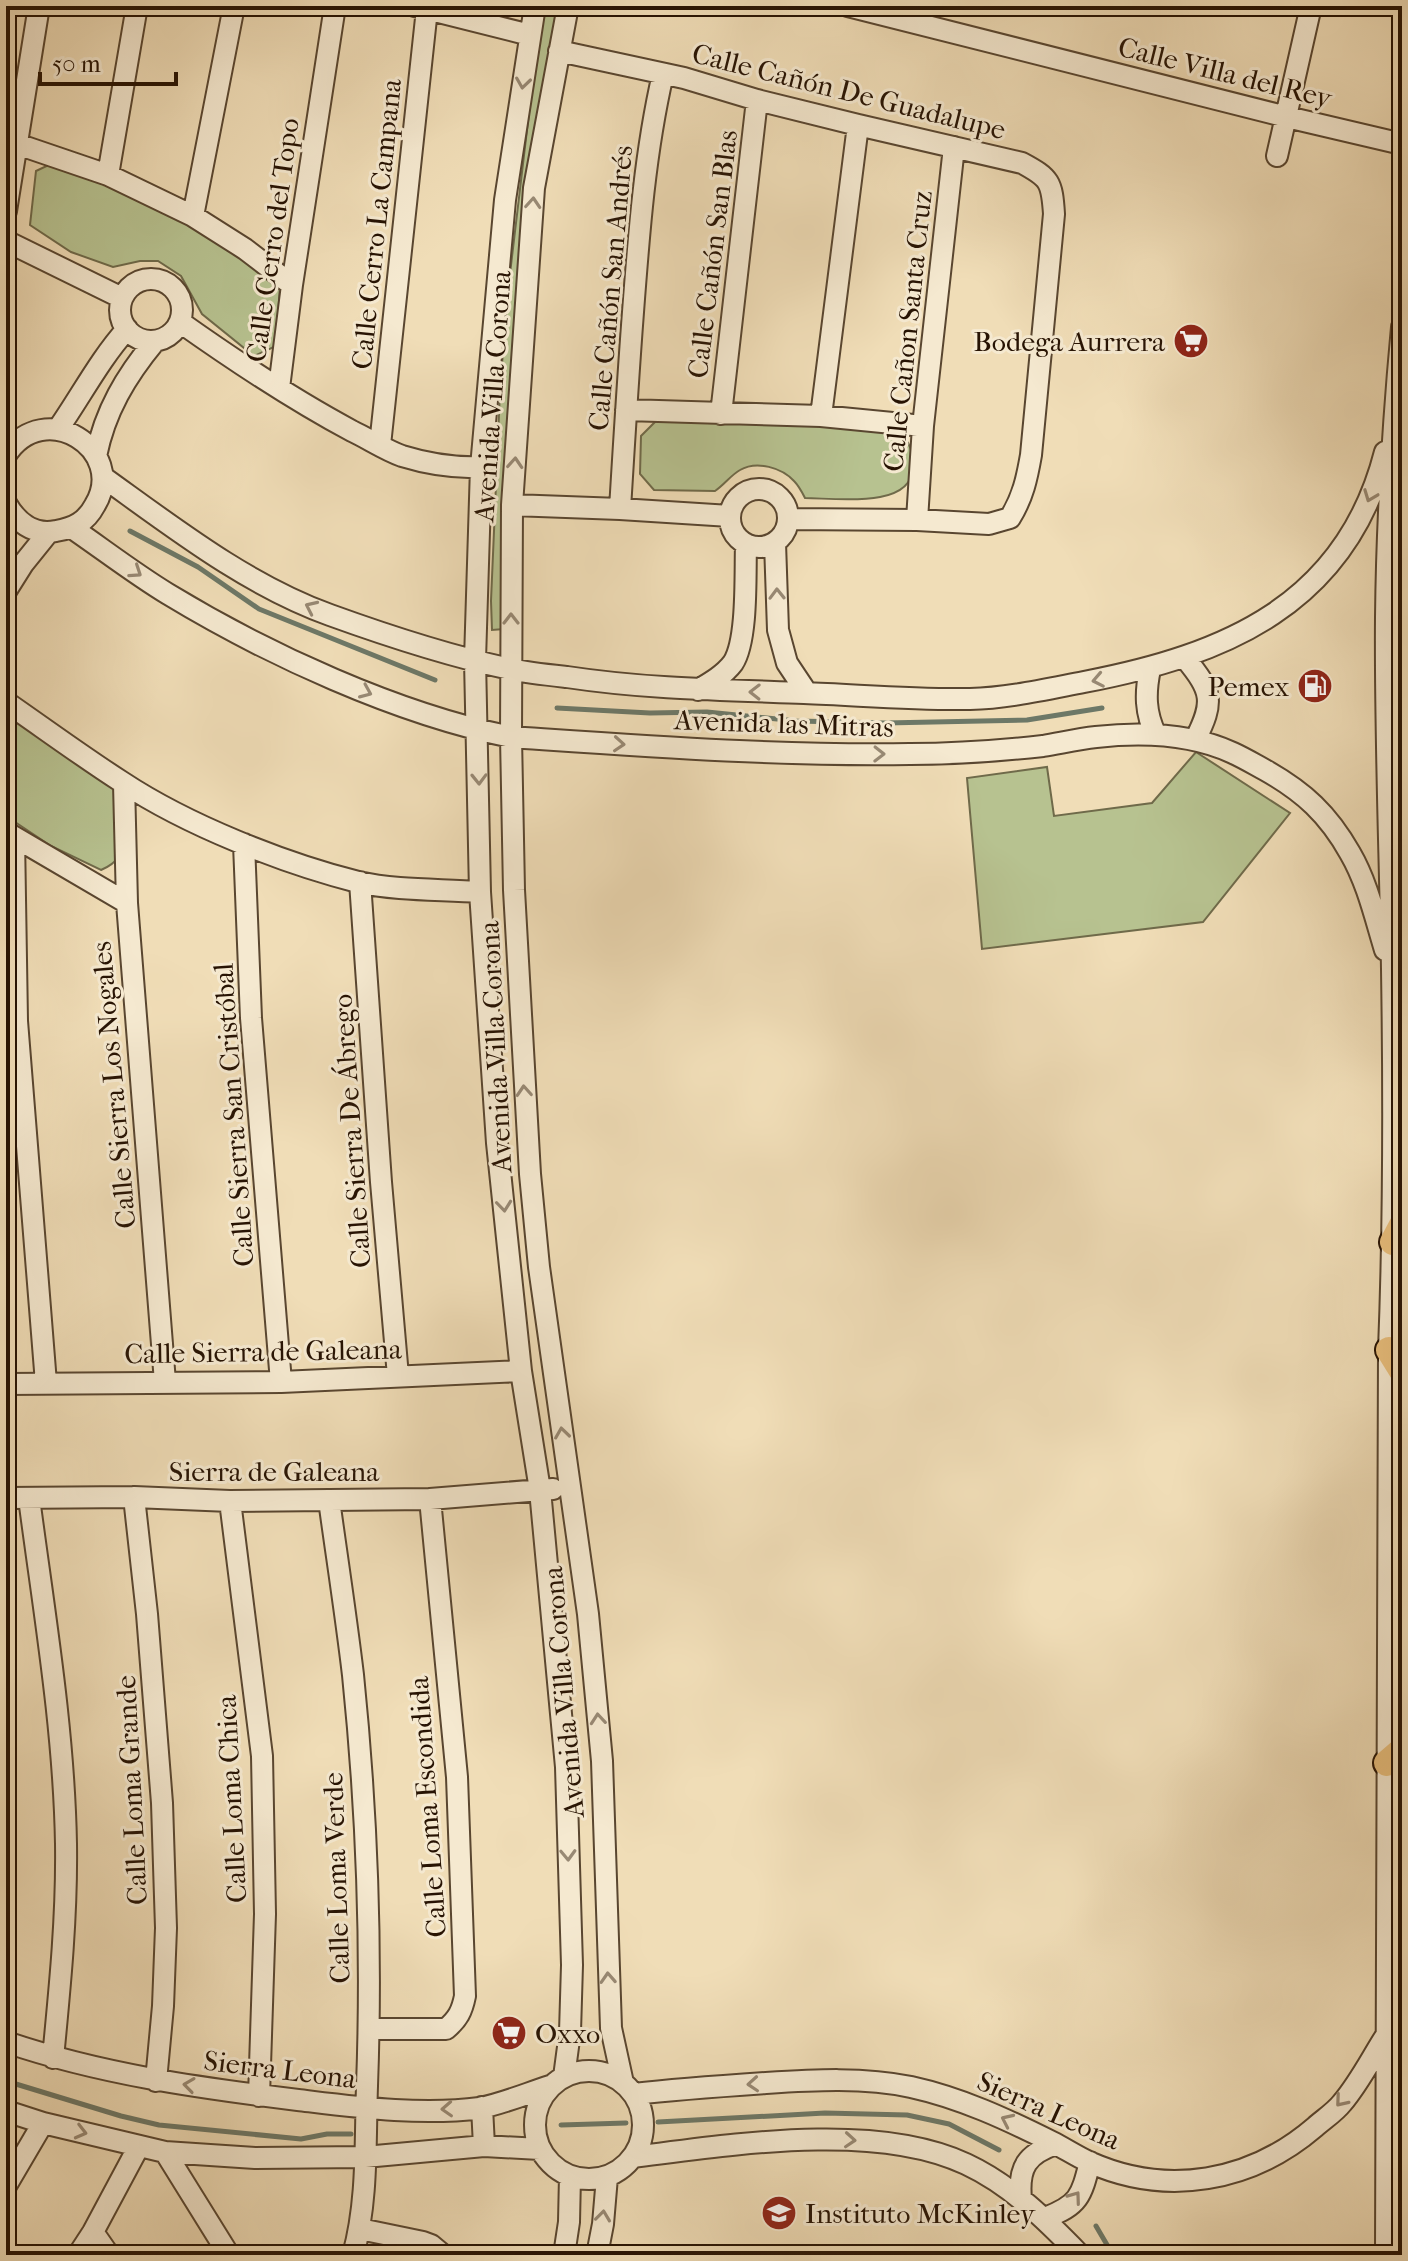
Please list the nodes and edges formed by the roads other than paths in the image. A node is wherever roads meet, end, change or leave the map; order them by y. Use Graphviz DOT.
graph roads {
  1 [pos="39,6"];
  2 [pos="137,6"];
  3 [pos="234,6"];
  4 [pos="335,6"];
  5 [pos="535,6"];
  6 [pos="568,6"];
  7 [pos="848,6"];
  8 [pos="1311,6"];
  9 [pos="421,8"];
  10 [pos="530,35"];
  11 [pos="559,51"];
  12 [pos="663,74"];
  13 [pos="757,100"];
  14 [pos="1287,117"];
  15 [pos="858,125"];
  16 [pos="17,144"];
  17 [pos="1402,144"];
  18 [pos="954,147"];
  19 [pos="1277,156"];
  20 [pos="108,175"];
  21 [pos="6,211"];
  22 [pos="193,216"];
  23 [pos="6,241"];
  24 [pos="292,285"];
  25 [pos="122,298"];
  26 [pos="180,322"];
  27 [pos="1402,327"];
  28 [pos="127,329"];
  29 [pos="155,341"];
  30 [pos="110,349"];
  31 [pos="135,365"];
  32 [pos="279,388"];
  33 [pos="1402,395"];
  34 [pos="80,399"];
  35 [pos="626,410"];
  36 [pos="721,414"];
  37 [pos="821,416"];
  38 [pos="106,418"];
  39 [pos="1393,419"];
  40 [pos="923,426"];
  41 [pos="58,429"];
  42 [pos="15,432"];
  43 [pos="380,445"];
  44 [pos="6,455"];
  45 [pos="96,456"];
  46 [pos="481,467"];
  47 [pos="103,477"];
  48 [pos="512,505"];
  49 [pos="620,509"];
  50 [pos="8,516"];
  51 [pos="730,516"];
  52 [pos="789,519"];
  53 [pos="917,520"];
  54 [pos="72,528"];
  55 [pos="48,533"];
  56 [pos="775,543"];
  57 [pos="746,544"];
  58 [pos="14,560"];
  59 [pos="6,591"];
  60 [pos="744,629"];
  61 [pos="778,630"];
  62 [pos="1185,658"];
  63 [pos="475,660"];
  64 [pos="1150,669"];
  65 [pos="512,670"];
  66 [pos="698,690"];
  67 [pos="807,693"];
  68 [pos="6,702"];
  69 [pos="478,730"];
  70 [pos="1156,735"];
  71 [pos="511,737"];
  72 [pos="1195,740"];
  73 [pos="124,784"];
  74 [pos="10,834"];
  75 [pos="244,844"];
  76 [pos="360,882"];
  77 [pos="480,892"];
  78 [pos="127,903"];
  79 [pos="1392,972"];
  80 [pos="1402,994"];
  81 [pos="1398,1234"];
  82 [pos="1396,1361"];
  83 [pos="521,1371"];
  84 [pos="398,1376"];
  85 [pos="165,1382"];
  86 [pos="281,1382"];
  87 [pos="46,1383"];
  88 [pos="6,1384"];
  89 [pos="570,1487"];
  90 [pos="540,1490"];
  91 [pos="134,1497"];
  92 [pos="6,1498"];
  93 [pos="29,1498"];
  94 [pos="430,1499"];
  95 [pos="329,1500"];
  96 [pos="230,1501"];
  97 [pos="1394,1757"];
  98 [pos="369,2029"];
  99 [pos="1385,2037"];
  100 [pos="6,2042"];
  101 [pos="53,2058"];
  102 [pos="156,2081"];
  103 [pos="557,2082"];
  104 [pos="628,2089"];
  105 [pos="259,2096"];
  106 [pos="482,2107"];
  107 [pos="366,2109"];
  108 [pos="6,2111"];
  109 [pos="43,2123"];
  110 [pos="1056,2144"];
  111 [pos="139,2146"];
  112 [pos="484,2146"];
  113 [pos="540,2149"];
  114 [pos="165,2152"];
  115 [pos="365,2157"];
  116 [pos="633,2157"];
  117 [pos="1090,2162"];
  118 [pos="570,2176"];
  119 [pos="607,2177"];
  120 [pos="6,2186"];
  121 [pos="1021,2199"];
  122 [pos="1045,2218"];
  123 [pos="360,2229"];
  124 [pos="93,2232"];
  125 [pos="78,2255"];
  126 [pos="109,2255"];
  127 [pos="229,2255"];
  128 [pos="353,2255"];
  129 [pos="443,2255"];
  130 [pos="564,2255"];
  131 [pos="597,2255"];
  132 [pos="1080,2255"];
  133 [pos="1386,2255"];
  1 -- 16 [label="street"];
  2 -- 20 [label="street"];
  3 -- 22 [label="street"];
  4 -- 24 [label="street, Calle Cerro del Topo"];
  5 -- 10 [label="street, Avenida Villa Corona"];
  6 -- 11 [label="street, Avenida Villa Corona"];
  7 -- 14 [label="street, Calle Villa del Rey"];
  8 -- 14 [label="street"];
  9 -- 10 [label="street"];
  9 -- 43 [label="street, Calle Cerro La Campana"];
  10 -- 46 [label="street, Avenida Villa Corona, one-way"];
  11 -- 12 [label="street, Calle Cañón De Guadalupe"];
  48 -- 11 [label="street, Avenida Villa Corona, one-way"];
  12 -- 13 [label="street, Calle Cañón De Guadalupe"];
  12 -- 35 [label="street, Calle Cañón San Andrés"];
  13 -- 15 [label="street, Calle Cañón De Guadalupe"];
  13 -- 36 [label="street, Calle Cañón San Blas"];
  14 -- 17 [label="street, Calle Villa del Rey"];
  14 -- 19 [label="street"];
  15 -- 18 [label="street, Calle Cañón De Guadalupe"];
  15 -- 37 [label="street"];
  16 -- 20 [label="street"];
  16 -- 21 [label="street"];
  18 -- 40 [label="street, Calle Cañon Santa Cruz"];
  18 -- 53 [label="street, Calle Cañón De Guadalupe"];
  20 -- 22 [label="street"];
  22 -- 24 [label="street"];
  23 -- 25 [label="street"];
  24 -- 32 [label="street, Calle Cerro del Topo"];
  25 -- 26 [label="street"];
  25 -- 28 [label="street"];
  26 -- 29 [label="street"];
  26 -- 32 [label="street"];
  27 -- 39 [label="street"];
  28 -- 29 [label="street"];
  28 -- 30 [label="street"];
  29 -- 31 [label="street"];
  30 -- 31 [label="street"];
  30 -- 34 [label="street"];
  31 -- 38 [label="street"];
  32 -- 43 [label="street"];
  33 -- 39 [label="street, Avenida las Mitras"];
  34 -- 38 [label="street"];
  34 -- 41 [label="street"];
  35 -- 36 [label="street"];
  35 -- 49 [label="street, Calle Cañón San Andrés"];
  36 -- 37 [label="street"];
  37 -- 40 [label="street"];
  38 -- 45 [label="street"];
  39 -- 62 [label="street, Avenida las Mitras, one-way"];
  39 -- 79 [label="street"];
  40 -- 53 [label="street, Calle Cañon Santa Cruz"];
  41 -- 42 [label="street"];
  41 -- 45 [label="street"];
  42 -- 44 [label="street"];
  43 -- 46 [label="street"];
  45 -- 47 [label="street"];
  46 -- 63 [label="street, Avenida Villa Corona"];
  47 -- 54 [label="street"];
  63 -- 47 [label="street, Avenida las Mitras, one-way"];
  48 -- 49 [label="street"];
  65 -- 48 [label="street, Avenida Villa Corona, one-way"];
  49 -- 51 [label="street"];
  50 -- 55 [label="street"];
  51 -- 52 [label="street"];
  51 -- 57 [label="street"];
  52 -- 53 [label="street"];
  52 -- 56 [label="street"];
  54 -- 55 [label="street"];
  54 -- 69 [label="street, Avenida las Mitras, one-way"];
  55 -- 58 [label="street"];
  56 -- 57 [label="street"];
  61 -- 56 [label="street, one-way"];
  57 -- 60 [label="street"];
  58 -- 59 [label="street"];
  60 -- 61 [label="street"];
  60 -- 66 [label="street"];
  61 -- 67 [label="street"];
  62 -- 64 [label="street, Avenida las Mitras"];
  62 -- 72 [label="street"];
  63 -- 65 [label="street, Avenida las Mitras"];
  63 -- 69 [label="street, Avenida Villa Corona"];
  64 -- 67 [label="street, Avenida las Mitras, one-way"];
  64 -- 70 [label="street"];
  65 -- 66 [label="street, Avenida las Mitras"];
  65 -- 71 [label="street, Avenida Villa Corona"];
  67 -- 66 [label="street, Avenida las Mitras, one-way"];
  68 -- 73 [label="street"];
  69 -- 71 [label="street, Avenida las Mitras"];
  69 -- 77 [label="street, Avenida Villa Corona, one-way"];
  71 -- 70 [label="street, Avenida las Mitras, one-way"];
  70 -- 72 [label="street, Avenida las Mitras"];
  89 -- 71 [label="street, Avenida Villa Corona, one-way"];
  72 -- 79 [label="street, Avenida las Mitras"];
  73 -- 75 [label="street"];
  73 -- 78 [label="street, Calle Sierra Los Nogales"];
  74 -- 78 [label="street"];
  74 -- 87 [label="street"];
  75 -- 76 [label="street"];
  75 -- 86 [label="street, Calle Sierra San Cristóbal"];
  76 -- 77 [label="street"];
  76 -- 84 [label="street, Calle Sierra De Ábrego"];
  77 -- 83 [label="street, Avenida Villa Corona, one-way"];
  78 -- 85 [label="street, Calle Sierra Los Nogales"];
  79 -- 80 [label="street, Avenida las Mitras"];
  79 -- 81 [label="street"];
  81 -- 82 [label="street"];
  82 -- 97 [label="street"];
  83 -- 84 [label="street, Calle Sierra de Galeana"];
  83 -- 90 [label="street, Avenida Villa Corona"];
  84 -- 86 [label="street, Calle Sierra de Galeana"];
  85 -- 86 [label="street, Calle Sierra de Galeana"];
  85 -- 87 [label="street, Calle Sierra de Galeana"];
  87 -- 88 [label="street, Calle Sierra de Galeana"];
  89 -- 90 [label="street, Sierra de Galeana"];
  104 -- 89 [label="street, Avenida Villa Corona, one-way"];
  90 -- 94 [label="street, Sierra de Galeana"];
  90 -- 103 [label="street, Avenida Villa Corona, one-way"];
  91 -- 93 [label="street, Sierra de Galeana"];
  91 -- 96 [label="street, Sierra de Galeana"];
  91 -- 102 [label="street, Calle Loma Grande"];
  92 -- 93 [label="street, Sierra de Galeana"];
  93 -- 101 [label="street"];
  94 -- 95 [label="street, Sierra de Galeana"];
  94 -- 98 [label="street, Calle Loma Escondida"];
  95 -- 96 [label="street, Sierra de Galeana"];
  95 -- 98 [label="street, Calle Loma Verde"];
  96 -- 105 [label="street, Calle Loma Chica"];
  97 -- 99 [label="street"];
  98 -- 107 [label="street, Calle Loma Verde"];
  99 -- 117 [label="street, Sierra Leona, one-way"];
  99 -- 133 [label="street"];
  100 -- 101 [label="street, Sierra Leona"];
  101 -- 102 [label="street, Sierra Leona"];
  105 -- 102 [label="street, Sierra Leona, one-way"];
  103 -- 104 [label="street"];
  103 -- 106 [label="street, Sierra Leona"];
  103 -- 113 [label="street"];
  110 -- 104 [label="street, Sierra Leona, one-way"];
  104 -- 116 [label="street"];
  105 -- 107 [label="street, Sierra Leona"];
  106 -- 107 [label="street, Sierra Leona, one-way"];
  106 -- 112 [label="street"];
  107 -- 115 [label="street, Calle Loma Verde"];
  108 -- 109 [label="street"];
  109 -- 111 [label="street, one-way"];
  109 -- 120 [label="street"];
  110 -- 117 [label="street, Sierra Leona"];
  110 -- 121 [label="street"];
  111 -- 114 [label="street"];
  111 -- 124 [label="street"];
  112 -- 113 [label="street"];
  112 -- 115 [label="street"];
  113 -- 118 [label="street"];
  114 -- 115 [label="street"];
  114 -- 127 [label="street"];
  115 -- 123 [label="street, Calle Loma Verde"];
  116 -- 119 [label="street"];
  116 -- 121 [label="street, one-way"];
  122 -- 117 [label="street, one-way"];
  118 -- 119 [label="street"];
  118 -- 130 [label="street"];
  131 -- 119 [label="street, one-way"];
  121 -- 122 [label="street"];
  122 -- 132 [label="street"];
  123 -- 128 [label="street, Calle Loma Verde"];
  123 -- 129 [label="street"];
  124 -- 125 [label="street"];
  124 -- 126 [label="street"];
}
